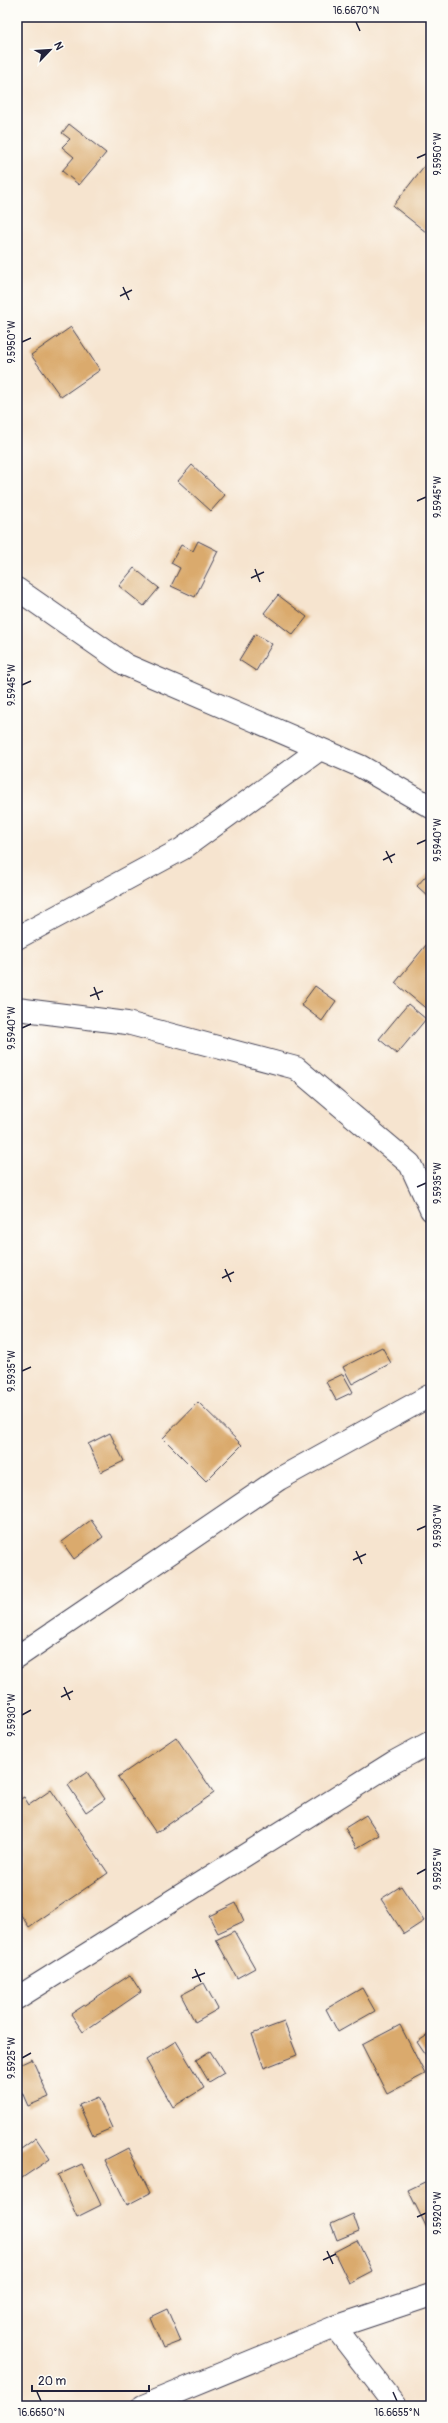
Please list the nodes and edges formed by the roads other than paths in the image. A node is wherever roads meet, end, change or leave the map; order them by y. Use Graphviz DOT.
graph roads {
  1 [pos="17,589"];
  2 [pos="320,749"];
  3 [pos="431,807"];
  4 [pos="17,938"];
  5 [pos="17,1009"];
  6 [pos="431,1210"];
  7 [pos="431,1395"];
  8 [pos="17,1657"];
  9 [pos="431,1742"];
  10 [pos="17,1998"];
  11 [pos="431,2295"];
  12 [pos="335,2327"];
  13 [pos="143,2406"];
  14 [pos="396,2406"];
  1 -- 2 [label="street"];
  2 -- 3 [label="street"];
  2 -- 4 [label="street"];
  5 -- 6 [label="street"];
  7 -- 8 [label="street"];
  9 -- 10 [label="street"];
  11 -- 12 [label="street"];
  12 -- 13 [label="street"];
  12 -- 14 [label="street"];
}
